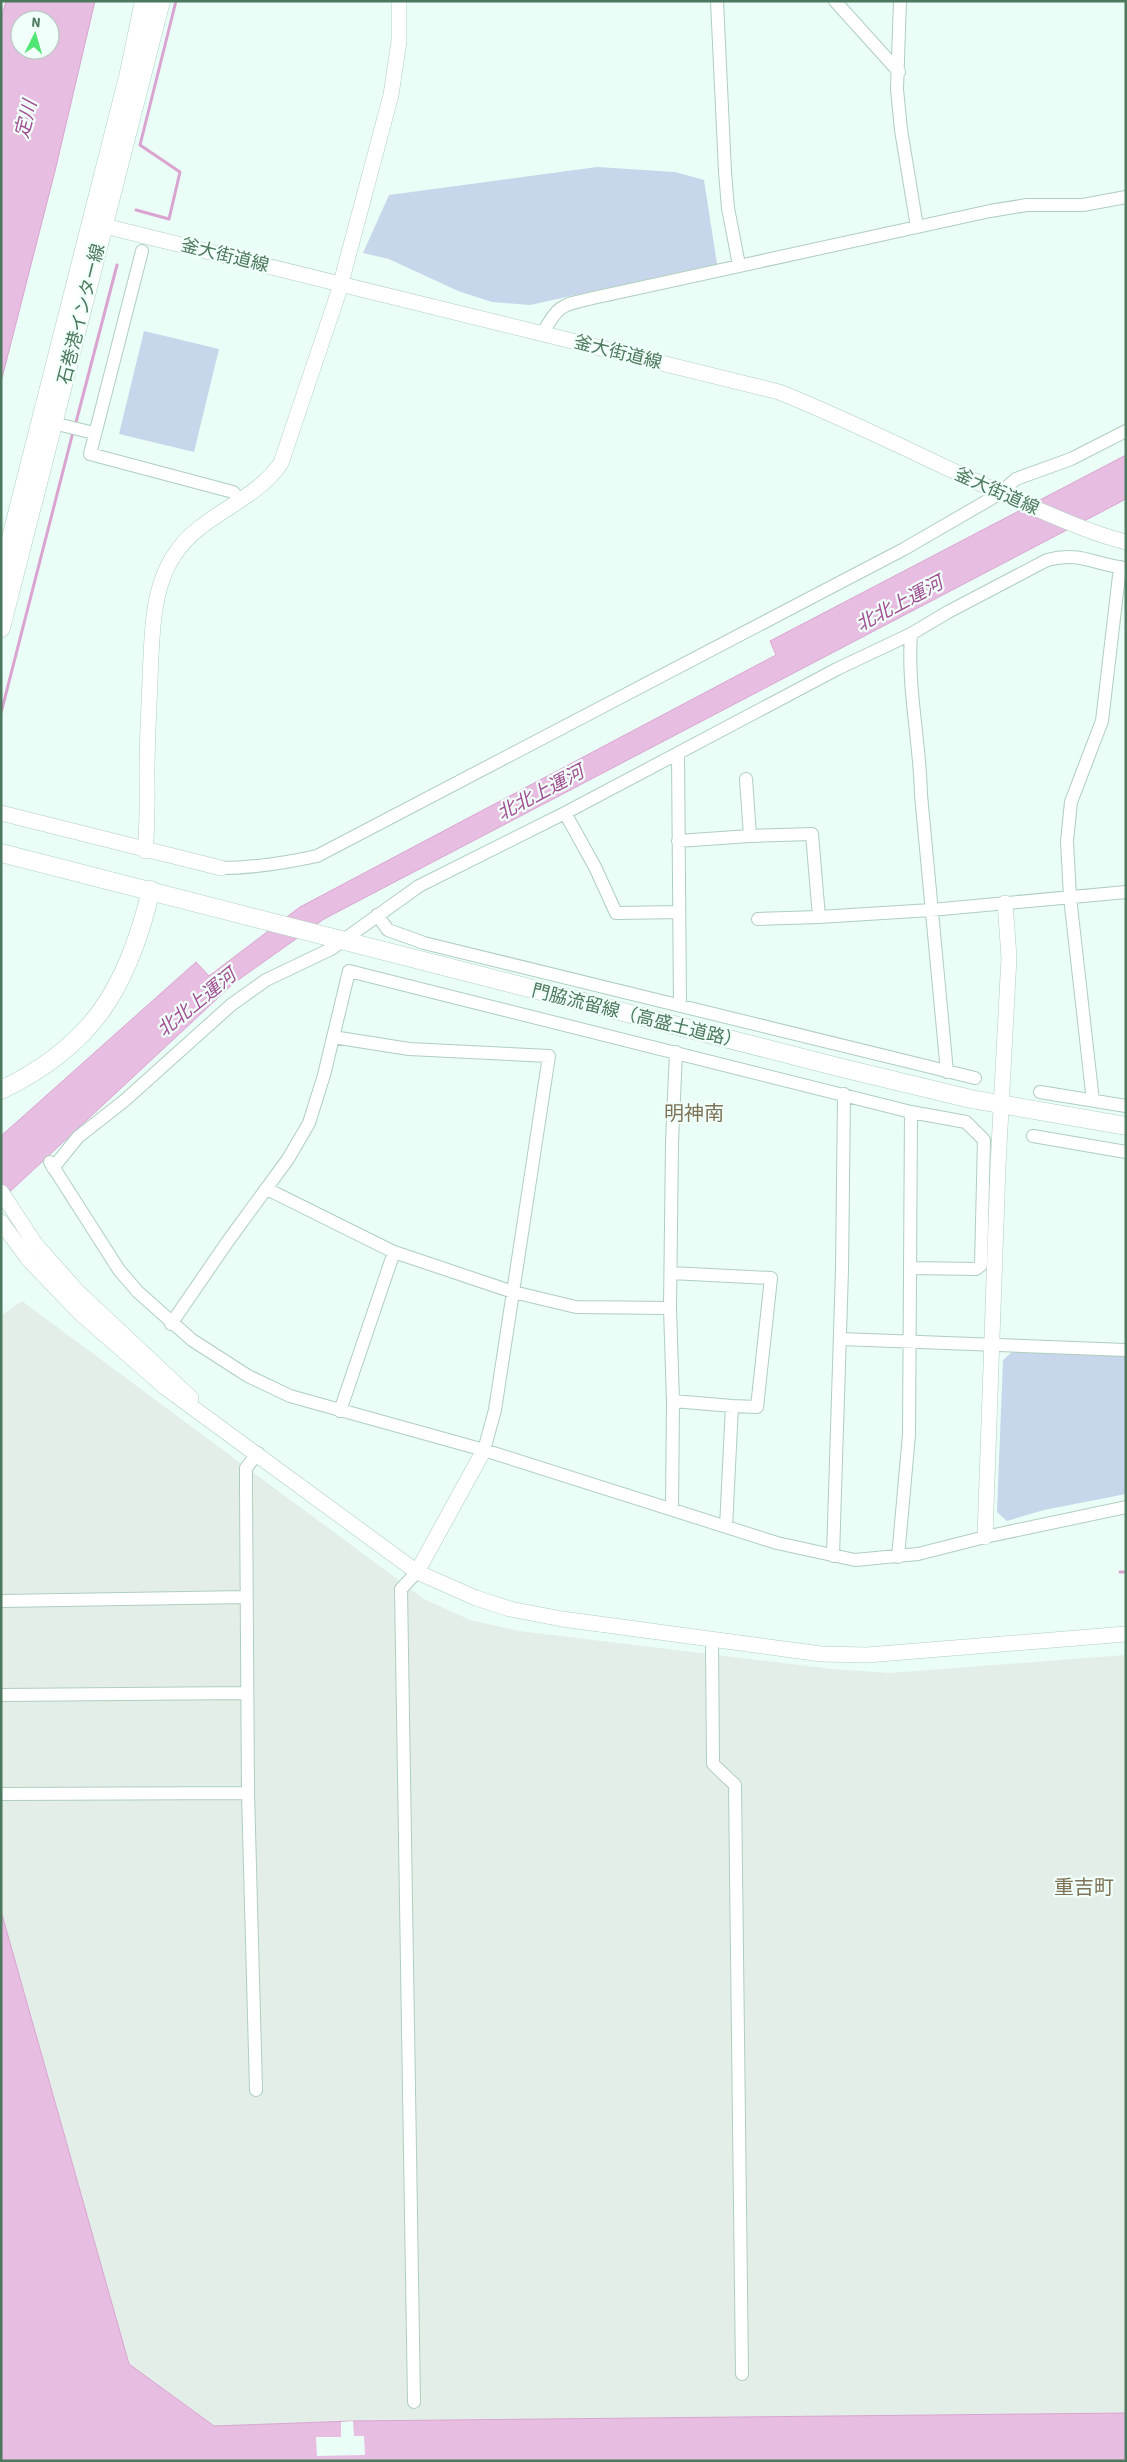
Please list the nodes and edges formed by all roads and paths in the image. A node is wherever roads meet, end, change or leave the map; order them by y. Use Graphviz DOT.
graph roads {
  1 [pos="144,1"];
  2 [pos="161,1"];
  3 [pos="399,1"];
  4 [pos="717,1"];
  5 [pos="835,1"];
  6 [pos="900,1"];
  7 [pos="899,72"];
  8 [pos="1126,197"];
  9 [pos="97,224"];
  10 [pos="918,227"];
  11 [pos="142,251"];
  12 [pos="739,265"];
  13 [pos="341,284"];
  14 [pos="543,333"];
  15 [pos="53,423"];
  16 [pos="1126,431"];
  17 [pos="94,433"];
  18 [pos="1006,496"];
  19 [pos="240,500"];
  20 [pos="1126,542"];
  21 [pos="1123,568"];
  22 [pos="1,577"];
  23 [pos="1,628"];
  24 [pos="912,634"];
  25 [pos="678,753"];
  26 [pos="746,779"];
  27 [pos="1,813"];
  28 [pos="565,813"];
  29 [pos="750,836"];
  30 [pos="678,841"];
  31 [pos="145,851"];
  32 [pos="1,853"];
  33 [pos="221,868"];
  34 [pos="151,890"];
  35 [pos="1126,892"];
  36 [pos="1070,897"];
  37 [pos="1005,903"];
  38 [pos="931,910"];
  39 [pos="678,912"];
  40 [pos="377,915"];
  41 [pos="819,917"];
  42 [pos="758,919"];
  43 [pos="342,940"];
  44 [pos="680,1006"];
  45 [pos="333,1037"];
  46 [pos="676,1052"];
  47 [pos="947,1072"];
  48 [pos="975,1078"];
  49 [pos="1,1090"];
  50 [pos="1040,1092"];
  51 [pos="844,1094"];
  52 [pos="1093,1101"];
  53 [pos="1001,1104"];
  54 [pos="1126,1106"];
  55 [pos="911,1112"];
  56 [pos="1126,1126"];
  57 [pos="1033,1136"];
  58 [pos="1126,1152"];
  59 [pos="266,1189"];
  60 [pos="5,1199"];
  61 [pos="1,1222"];
  62 [pos="394,1252"];
  63 [pos="911,1268"];
  64 [pos="671,1272"];
  65 [pos="513,1292"];
  66 [pos="670,1308"];
  67 [pos="171,1324"];
  68 [pos="841,1339"];
  69 [pos="910,1343"];
  70 [pos="992,1346"];
  71 [pos="1126,1350"];
  72 [pos="673,1401"];
  73 [pos="732,1406"];
  74 [pos="340,1411"];
  75 [pos="215,1422"];
  76 [pos="484,1450"];
  77 [pos="258,1453"];
  78 [pos="1126,1506"];
  79 [pos="672,1509"];
  80 [pos="726,1527"];
  81 [pos="985,1536"];
  82 [pos="834,1556"];
  83 [pos="898,1557"];
  84 [pos="417,1572"];
  85 [pos="246,1597"];
  86 [pos="1,1601"];
  87 [pos="1126,1634"];
  88 [pos="712,1641"];
  89 [pos="247,1693"];
  90 [pos="1,1695"];
  91 [pos="248,1793"];
  92 [pos="1,1794"];
  93 [pos="256,2090"];
  94 [pos="742,2374"];
  95 [pos="414,2402"];
  1 -- 9 [label="main road, 石巻港インター線"];
  2 -- 9 [label="main road, 石巻港インター線"];
  3 -- 13 [label="street"];
  4 -- 12 [label="street"];
  5 -- 7 [label="street"];
  6 -- 7 [label="street"];
  7 -- 10 [label="street"];
  8 -- 10 [label="street"];
  9 -- 13 [label="street, 釜大街道線"];
  9 -- 15 [label="main road, 石巻港インター線"];
  9 -- 22 [label="main road, 石巻港インター線"];
  10 -- 12 [label="street"];
  11 -- 17 [label="street"];
  12 -- 14 [label="street"];
  13 -- 14 [label="street, 釜大街道線"];
  13 -- 19 [label="street"];
  14 -- 18 [label="street, 釜大街道線"];
  15 -- 17 [label="street"];
  15 -- 23 [label="main road, 石巻港インター線"];
  16 -- 18 [label="street"];
  17 -- 19 [label="street"];
  18 -- 20 [label="street, 釜大街道線"];
  18 -- 33 [label="street"];
  19 -- 31 [label="street"];
  21 -- 24 [label="street"];
  21 -- 36 [label="street"];
  24 -- 25 [label="street"];
  24 -- 38 [label="street"];
  25 -- 28 [label="street"];
  25 -- 30 [label="street"];
  26 -- 29 [label="street"];
  27 -- 31 [label="street"];
  28 -- 39 [label="street"];
  28 -- 40 [label="street"];
  29 -- 30 [label="street"];
  29 -- 41 [label="street"];
  30 -- 39 [label="street"];
  31 -- 33 [label="street"];
  32 -- 34 [label="main road, 門脇流留線（高盛土道路）"];
  34 -- 43 [label="main road, 門脇流留線（高盛土道路）"];
  34 -- 49 [label="main road"];
  35 -- 36 [label="street"];
  36 -- 37 [label="street"];
  36 -- 52 [label="street"];
  37 -- 38 [label="street"];
  37 -- 53 [label="street"];
  38 -- 41 [label="street"];
  38 -- 47 [label="street"];
  39 -- 44 [label="street"];
  40 -- 43 [label="street"];
  40 -- 44 [label="street"];
  41 -- 42 [label="street"];
  43 -- 53 [label="main road, 門脇流留線（高盛土道路）"];
  43 -- 67 [label="street"];
  44 -- 47 [label="street"];
  45 -- 46 [label="street"];
  45 -- 59 [label="street"];
  45 -- 65 [label="street"];
  46 -- 51 [label="street"];
  46 -- 64 [label="street"];
  47 -- 48 [label="street"];
  50 -- 52 [label="street"];
  51 -- 55 [label="street"];
  51 -- 68 [label="street"];
  52 -- 54 [label="street"];
  53 -- 56 [label="main road, 門脇流留線（高盛土道路）"];
  53 -- 70 [label="street"];
  55 -- 63 [label="street"];
  55 -- 63 [label="street"];
  57 -- 58 [label="street"];
  59 -- 62 [label="street"];
  59 -- 67 [label="street"];
  60 -- 75 [label="street"];
  61 -- 75 [label="street"];
  62 -- 65 [label="street"];
  62 -- 74 [label="street"];
  63 -- 69 [label="street"];
  64 -- 66 [label="street"];
  64 -- 73 [label="street"];
  65 -- 66 [label="street"];
  65 -- 76 [label="street"];
  66 -- 72 [label="street"];
  67 -- 74 [label="street"];
  68 -- 69 [label="street"];
  68 -- 82 [label="street"];
  69 -- 70 [label="street"];
  69 -- 83 [label="street"];
  70 -- 71 [label="street"];
  70 -- 81 [label="street"];
  72 -- 73 [label="street"];
  72 -- 79 [label="street"];
  73 -- 80 [label="street"];
  74 -- 76 [label="street"];
  75 -- 77 [label="street"];
  76 -- 79 [label="street"];
  76 -- 84 [label="street"];
  77 -- 84 [label="street"];
  77 -- 85 [label="street"];
  78 -- 81 [label="street"];
  79 -- 80 [label="street"];
  80 -- 82 [label="street"];
  81 -- 83 [label="street"];
  82 -- 83 [label="street"];
  84 -- 88 [label="street"];
  84 -- 95 [label="street"];
  85 -- 86 [label="street"];
  85 -- 89 [label="street"];
  87 -- 88 [label="street"];
  88 -- 94 [label="street"];
  89 -- 90 [label="street"];
  89 -- 91 [label="street"];
  91 -- 92 [label="street"];
  91 -- 93 [label="street"];
}
